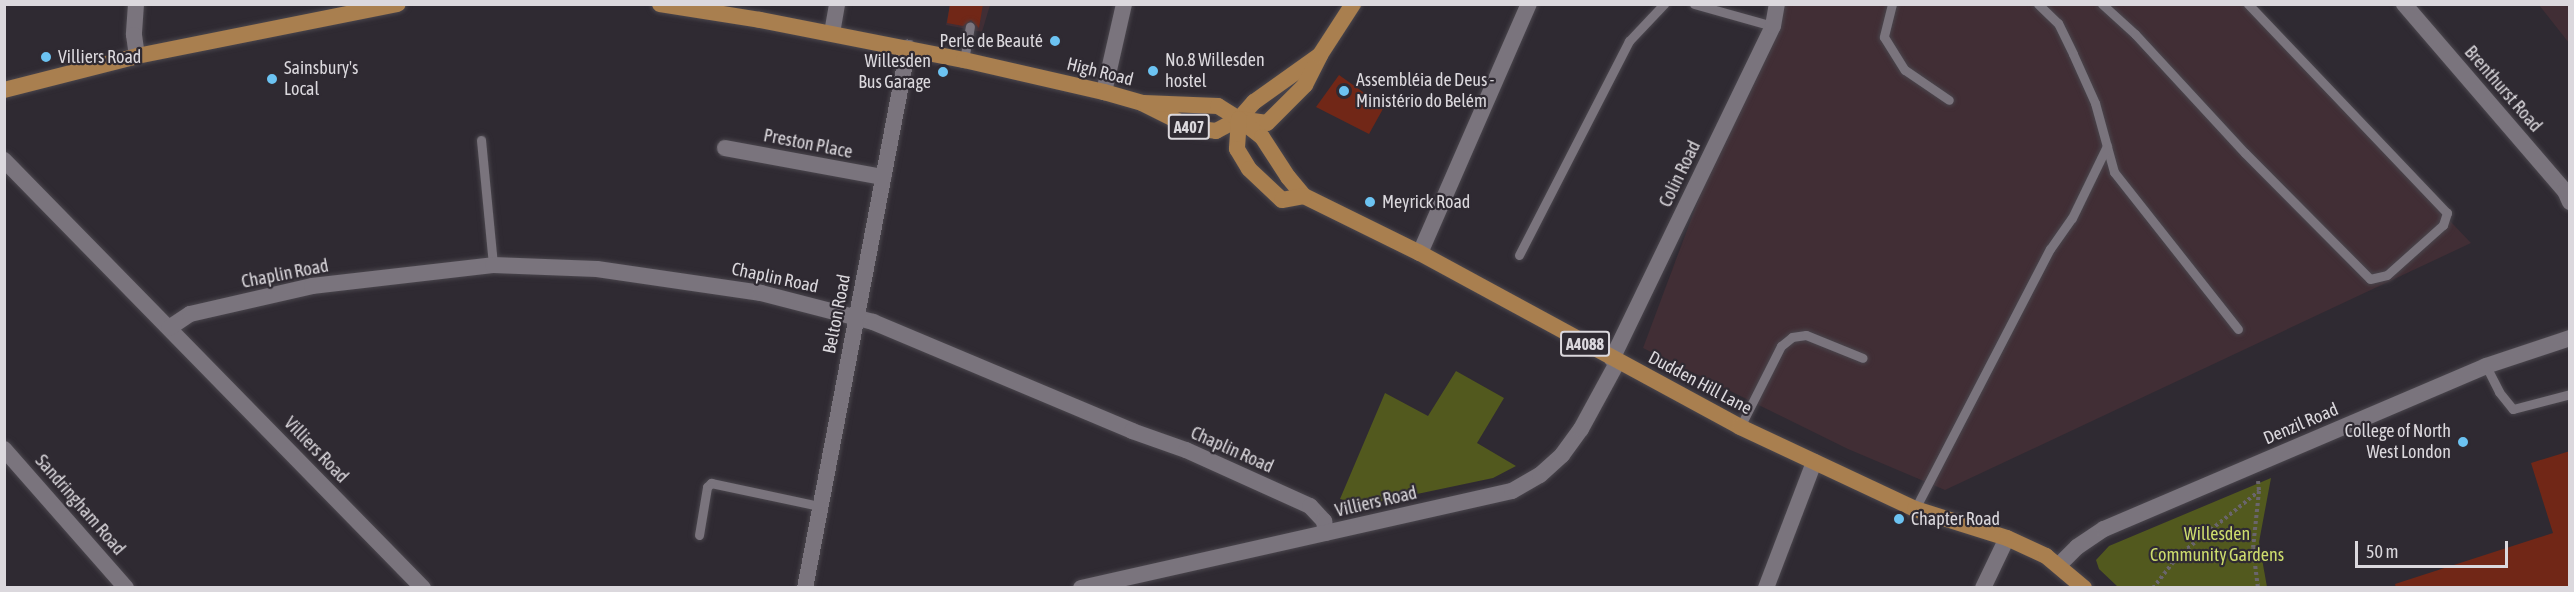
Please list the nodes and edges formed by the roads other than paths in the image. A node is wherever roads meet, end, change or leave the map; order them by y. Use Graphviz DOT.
graph roads {
  1 [pos="136,4"];
  2 [pos="398,4"];
  3 [pos="660,4"];
  4 [pos="837,4"];
  5 [pos="1124,4"];
  6 [pos="1353,4"];
  7 [pos="1529,4"];
  8 [pos="1664,4"];
  9 [pos="1694,4"];
  10 [pos="1778,4"];
  11 [pos="1892,4"];
  12 [pos="2038,4"];
  13 [pos="2102,4"];
  14 [pos="2248,4"];
  15 [pos="2404,4"];
  16 [pos="364,7"];
  17 [pos="1773,26"];
  18 [pos="970,27"];
  19 [pos="832,33"];
  20 [pos="908,48"];
  21 [pos="1320,55"];
  22 [pos="137,56"];
  23 [pos="964,60"];
  24 [pos="4,90"];
  25 [pos="1104,92"];
  26 [pos="1949,100"];
  27 [pos="1142,103"];
  28 [pos="1239,119"];
  29 [pos="482,140"];
  30 [pos="2107,146"];
  31 [pos="725,148"];
  32 [pos="4,160"];
  33 [pos="883,177"];
  34 [pos="1305,196"];
  35 [pos="2570,202"];
  36 [pos="1420,253"];
  37 [pos="1519,255"];
  38 [pos="493,266"];
  39 [pos="856,318"];
  40 [pos="169,328"];
  41 [pos="2238,329"];
  42 [pos="2570,338"];
  43 [pos="1863,358"];
  44 [pos="1615,360"];
  45 [pos="2486,366"];
  46 [pos="2570,394"];
  47 [pos="1740,427"];
  48 [pos="4,449"];
  49 [pos="1814,462"];
  50 [pos="819,506"];
  51 [pos="1916,509"];
  52 [pos="1326,533"];
  53 [pos="699,535"];
  54 [pos="2007,538"];
  55 [pos="2059,565"];
  56 [pos="126,588"];
  57 [pos="423,588"];
  58 [pos="805,588"];
  59 [pos="1082,588"];
  60 [pos="1766,588"];
  61 [pos="1983,588"];
  62 [pos="2084,588"];
  1 -- 22 [label="street"];
  2 -- 16 [label="main road"];
  3 -- 19 [label="main road, High Road / A407"];
  4 -- 19 [label="street"];
  5 -- 25 [label="street"];
  6 -- 21 [label="main road, High Road / A407"];
  7 -- 36 [label="street"];
  8 -- 37 [label="lane"];
  9 -- 17 [label="lane"];
  10 -- 17 [label="street, Colin Road"];
  11 -- 26 [label="lane"];
  12 -- 30 [label="lane"];
  13 -- 14 [label="lane"];
  15 -- 35 [label="street, Brenthurst Road"];
  16 -- 22 [label="main road"];
  17 -- 44 [label="street, Colin Road"];
  18 -- 23 [label="lane"];
  19 -- 20 [label="main road, High Road / A407"];
  20 -- 23 [label="main road, High Road / A407"];
  20 -- 33 [label="street, Belton Road"];
  21 -- 28 [label="main road, High Road / A407"];
  21 -- 28 [label="main road, High Road / A407"];
  22 -- 24 [label="main road"];
  23 -- 25 [label="main road, High Road / A407"];
  25 -- 27 [label="main road, High Road / A407"];
  27 -- 28 [label="main road, High Road / A407"];
  27 -- 28 [label="main road, High Road / A407"];
  28 -- 34 [label="main road, Dudden Hill Lane / A4088"];
  28 -- 34 [label="main road, Dudden Hill Lane / A4088"];
  29 -- 38 [label="lane"];
  30 -- 41 [label="lane"];
  30 -- 51 [label="lane"];
  31 -- 33 [label="street, Preston Place"];
  32 -- 40 [label="street, Villiers Road"];
  33 -- 39 [label="street, Belton Road"];
  34 -- 36 [label="main road, Dudden Hill Lane / A4088"];
  36 -- 44 [label="main road, Dudden Hill Lane / A4088"];
  38 -- 39 [label="street, Chaplin Road"];
  38 -- 40 [label="street, Chaplin Road"];
  39 -- 50 [label="street, Belton Road"];
  39 -- 52 [label="street, Chaplin Road"];
  40 -- 57 [label="street, Villiers Road"];
  42 -- 45 [label="street, Denzil Road"];
  43 -- 47 [label="lane"];
  44 -- 47 [label="main road, Dudden Hill Lane / A4088"];
  44 -- 52 [label="street, Villiers Road"];
  45 -- 46 [label="lane"];
  45 -- 55 [label="street, Denzil Road"];
  47 -- 49 [label="main road, Dudden Hill Lane / A4088"];
  48 -- 56 [label="street, Sandringham Road"];
  49 -- 51 [label="main road, Dudden Hill Lane / A4088"];
  49 -- 60 [label="street"];
  50 -- 53 [label="lane"];
  50 -- 58 [label="street, Belton Road"];
  51 -- 54 [label="main road, Dudden Hill Lane / A4088"];
  52 -- 59 [label="street, Villiers Road"];
  54 -- 55 [label="main road, Dudden Hill Lane / A4088"];
  54 -- 61 [label="street"];
  55 -- 62 [label="main road, Dudden Hill Lane / A4088"];
}
